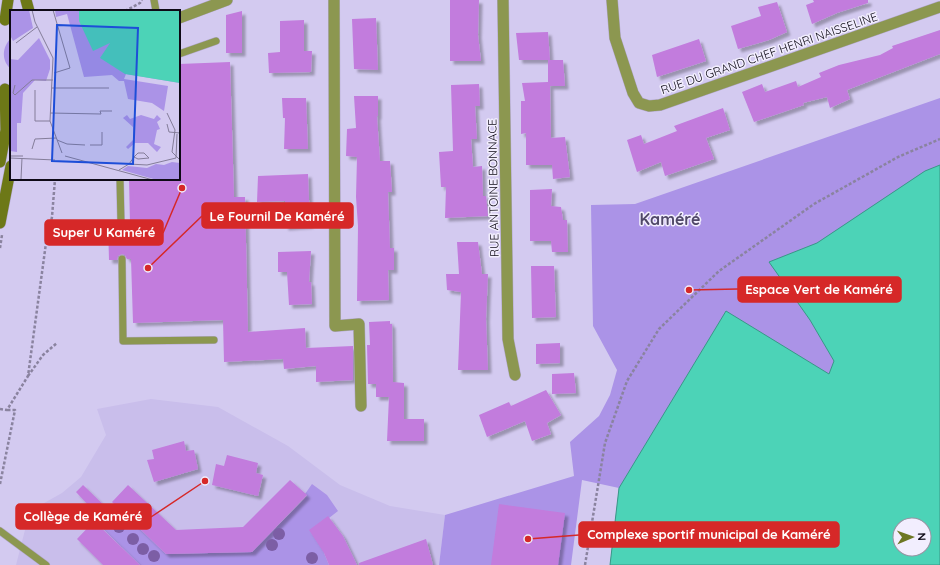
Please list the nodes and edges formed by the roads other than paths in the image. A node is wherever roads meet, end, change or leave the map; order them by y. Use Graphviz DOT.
graph roads {
  1 [pos="8,0"];
  2 [pos="26,0"];
  3 [pos="154,0"];
  4 [pos="227,0"];
  5 [pos="334,0"];
  6 [pos="503,0"];
  7 [pos="612,0"];
  8 [pos="940,7"];
  9 [pos="29,10"];
  10 [pos="156,10"];
  11 [pos="180,18"];
  12 [pos="5,20"];
  13 [pos="216,41"];
  14 [pos="180,54"];
  15 [pos="5,88"];
  16 [pos="0,162"];
  17 [pos="10,171"];
  18 [pos="120,180"];
  19 [pos="0,223"];
  20 [pos="121,224"];
  21 [pos="122,259"];
  22 [pos="214,340"];
  23 [pos="515,375"];
  24 [pos="361,406"];
  25 [pos="0,532"];
  26 [pos="46,565"];
  1 -- 12 [label="main road"];
  2 -- 9 [label="main road"];
  3 -- 10 [label="lane"];
  4 -- 11 [label="street"];
  5 -- 24 [label="street"];
  6 -- 23 [label="street, RUE ANTOINE BONNACE"];
  7 -- 8 [label="street, RUE DU GRAND CHEF HENRI NAISSELINE"];
  13 -- 14 [label="lane"];
  15 -- 16 [label="main road"];
  17 -- 19 [label="main road"];
  18 -- 20 [label="lane"];
  21 -- 22 [label="lane"];
  25 -- 26 [label="lane"];
}
